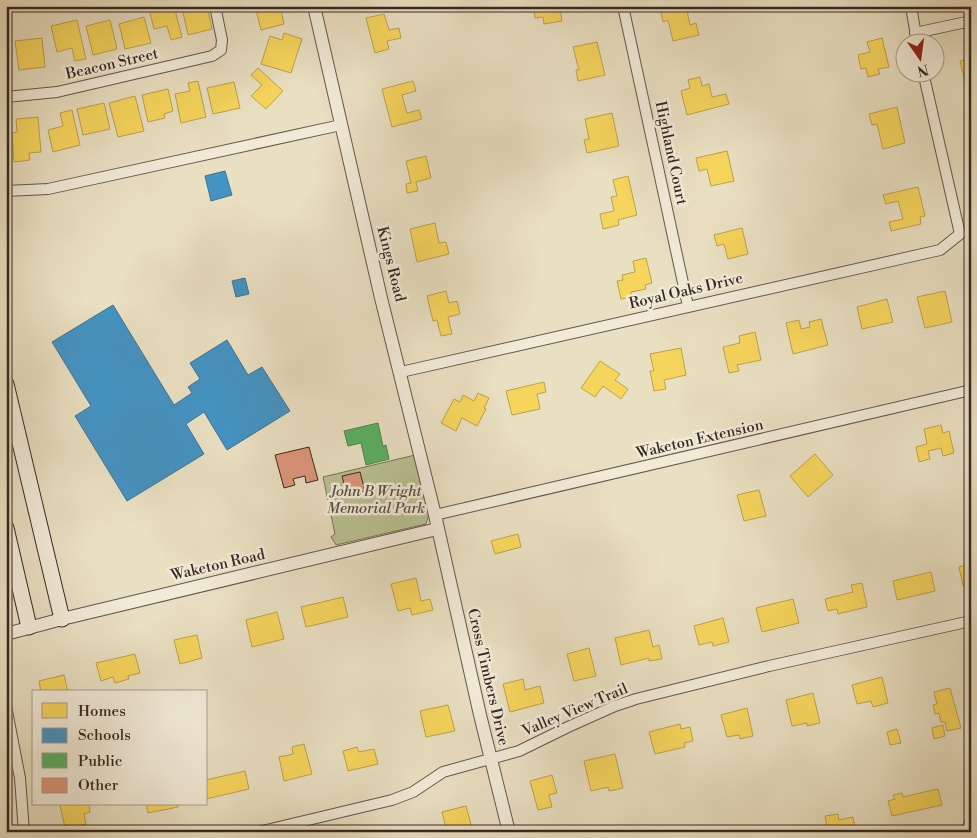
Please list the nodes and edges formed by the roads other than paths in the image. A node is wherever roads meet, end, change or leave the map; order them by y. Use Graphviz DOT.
graph roads {
  1 [pos="215,6"];
  2 [pos="314,6"];
  3 [pos="624,6"];
  4 [pos="911,6"];
  5 [pos="971,21"];
  6 [pos="915,32"];
  7 [pos="935,32"];
  8 [pos="926,82"];
  9 [pos="6,97"];
  10 [pos="341,125"];
  11 [pos="6,191"];
  12 [pos="688,306"];
  13 [pos="401,372"];
  14 [pos="6,384"];
  15 [pos="971,390"];
  16 [pos="8,405"];
  17 [pos="435,515"];
  18 [pos="6,528"];
  19 [pos="437,529"];
  20 [pos="62,619"];
  21 [pos="971,621"];
  22 [pos="28,627"];
  23 [pos="6,634"];
  24 [pos="6,706"];
  25 [pos="491,758"];
  26 [pos="971,820"];
  27 [pos="274,830"];
  28 [pos="24,832"];
  29 [pos="258,832"];
  30 [pos="509,832"];
  31 [pos="966,832"];
  1 -- 9 [label="street, Beacon Street"];
  2 -- 10 [label="street, Kings Road"];
  3 -- 12 [label="street, Highland Court"];
  4 -- 6 [label="street"];
  5 -- 7 [label="street"];
  8 -- 12 [label="street, Royal Oaks Drive"];
  10 -- 11 [label="street"];
  10 -- 13 [label="street, Kings Road"];
  12 -- 13 [label="street, Royal Oaks Drive"];
  13 -- 17 [label="street, Kings Road"];
  14 -- 16 [label="main road"];
  15 -- 17 [label="street, Waketon Extension"];
  16 -- 20 [label="main road"];
  17 -- 19 [label="street, Kings Road"];
  18 -- 22 [label="main road"];
  19 -- 20 [label="street, Waketon Road"];
  19 -- 25 [label="street, Cross Timbers Drive"];
  20 -- 22 [label="street, Waketon Road"];
  21 -- 25 [label="street, Valley View Trail"];
  22 -- 23 [label="street, Waketon Road"];
  24 -- 28 [label="street"];
  25 -- 27 [label="street, Valley View Trail"];
  25 -- 30 [label="street, Cross Timbers Drive"];
  26 -- 31 [label="street"];
  27 -- 29 [label="street, Valley View Trail"];
}
